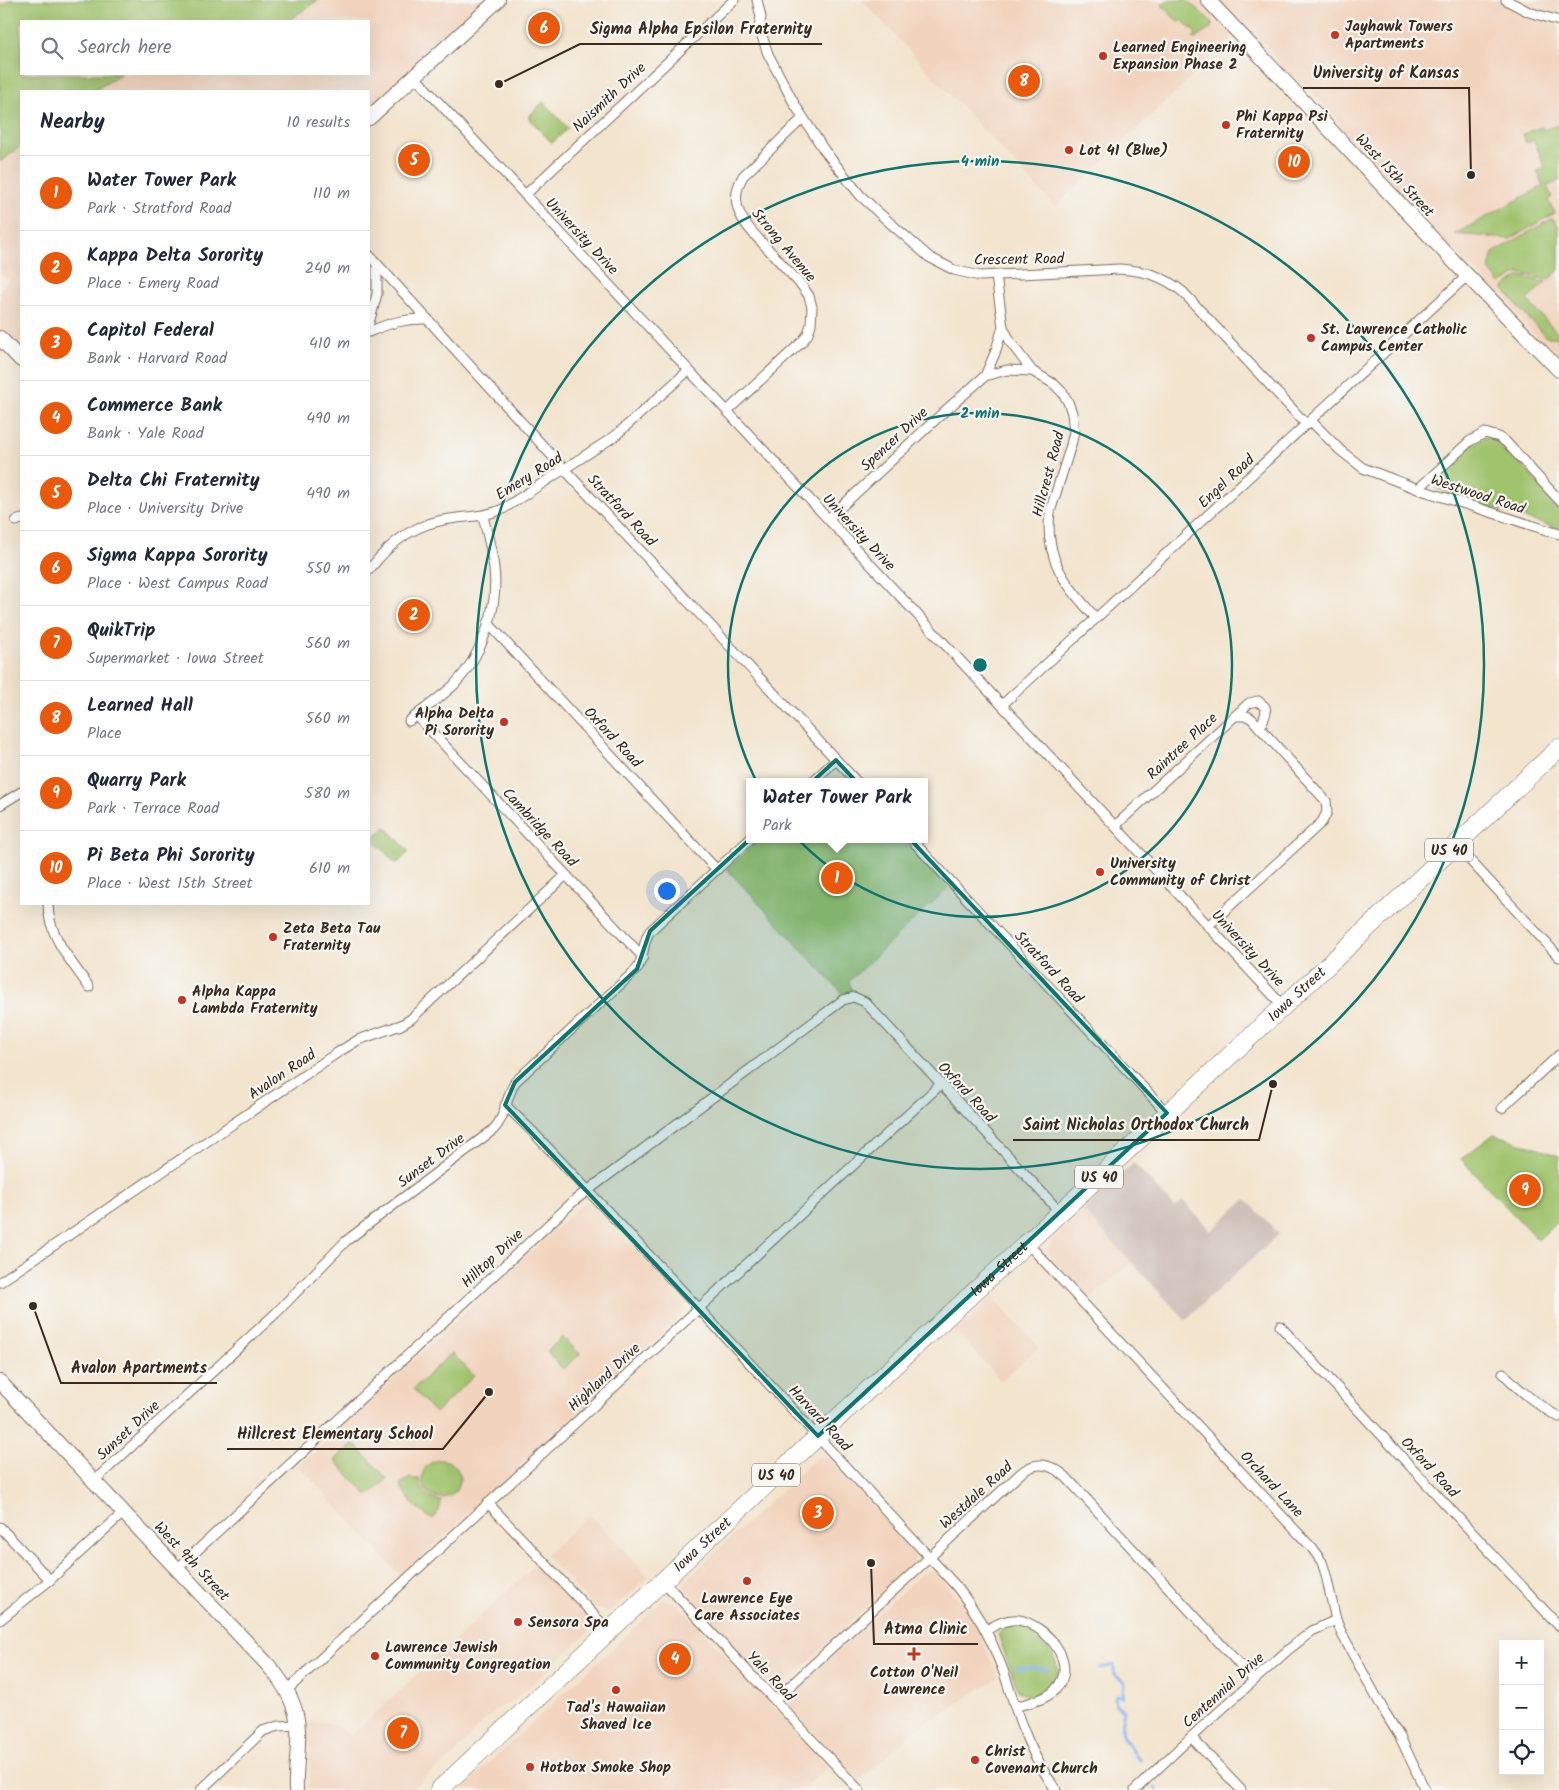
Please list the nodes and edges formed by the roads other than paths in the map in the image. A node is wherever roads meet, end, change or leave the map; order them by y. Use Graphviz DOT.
graph roads {
  1 [pos="734,0"];
  2 [pos="758,0"];
  3 [pos="1208,0"];
  4 [pos="1506,0"];
  5 [pos="494,1"];
  6 [pos="1559,21"];
  7 [pos="414,76"];
  8 [pos="370,117"];
  9 [pos="803,118"];
  10 [pos="524,195"];
  11 [pos="370,257"];
  12 [pos="377,265"];
  13 [pos="1468,275"];
  14 [pos="996,276"];
  15 [pos="370,319"];
  16 [pos="428,319"];
  17 [pos="1003,327"];
  18 [pos="370,332"];
  19 [pos="0,338"];
  20 [pos="20,359"];
  21 [pos="689,370"];
  22 [pos="1559,370"];
  23 [pos="1032,371"];
  24 [pos="985,376"];
  25 [pos="727,411"];
  26 [pos="1309,423"];
  27 [pos="565,470"];
  28 [pos="1418,488"];
  29 [pos="1559,500"];
  30 [pos="482,516"];
  31 [pos="828,519"];
  32 [pos="1559,534"];
  33 [pos="370,569"];
  34 [pos="1096,618"];
  35 [pos="488,623"];
  36 [pos="1002,705"];
  37 [pos="1235,716"];
  38 [pos="1260,728"];
  39 [pos="1559,748"];
  40 [pos="836,760"];
  41 [pos="816,778"];
  42 [pos="853,778"];
  43 [pos="20,793"];
  44 [pos="0,805"];
  45 [pos="1115,826"];
  46 [pos="746,843"];
  47 [pos="915,843"];
  48 [pos="1455,844"];
  49 [pos="717,870"];
  50 [pos="566,875"];
  51 [pos="48,905"];
  52 [pos="1208,926"];
  53 [pos="1559,957"];
  54 [pos="643,958"];
  55 [pos="89,987"];
  56 [pos="850,997"];
  57 [pos="1283,1006"];
  58 [pos="1559,1055"];
  59 [pos="941,1084"];
  60 [pos="505,1105"];
  61 [pos="1502,1108"];
  62 [pos="1167,1113"];
  63 [pos="587,1190"];
  64 [pos="1061,1213"];
  65 [pos="1028,1244"];
  66 [pos="0,1282"];
  67 [pos="699,1308"];
  68 [pos="1280,1326"];
  69 [pos="1503,1373"];
  70 [pos="0,1382"];
  71 [pos="1559,1417"];
  72 [pos="818,1436"];
  73 [pos="94,1481"];
  74 [pos="488,1503"];
  75 [pos="124,1512"];
  76 [pos="0,1528"];
  77 [pos="930,1556"];
  78 [pos="177,1569"];
  79 [pos="50,1580"];
  80 [pos="663,1581"];
  81 [pos="0,1620"];
  82 [pos="1336,1620"];
  83 [pos="1559,1626"];
  84 [pos="986,1630"];
  85 [pos="609,1631"];
  86 [pos="1254,1680"];
  87 [pos="287,1690"];
  88 [pos="775,1700"];
  89 [pos="1015,1707"];
  90 [pos="298,1725"];
  91 [pos="1191,1737"];
  92 [pos="201,1790"];
  93 [pos="296,1790"];
  94 [pos="439,1790"];
  95 [pos="859,1790"];
  96 [pos="1056,1790"];
  97 [pos="1135,1790"];
  98 [pos="1241,1790"];
  99 [pos="1425,1790"];
  1 -- 10 [label="street, Naismith Drive"];
  2 -- 9 [label="street, Crescent Road"];
  3 -- 13 [label="street, West 15th Street"];
  4 -- 6 [label="street"];
  5 -- 7 [label="street"];
  7 -- 8 [label="street"];
  7 -- 10 [label="street, University Drive"];
  9 -- 14 [label="street, Crescent Road"];
  9 -- 25 [label="street, Strong Avenue"];
  10 -- 21 [label="street, University Drive"];
  11 -- 12 [label="street, Stratford Road"];
  12 -- 15 [label="street"];
  12 -- 16 [label="street, Stratford Road"];
  13 -- 22 [label="street, West 15th Street"];
  13 -- 26 [label="street, Engel Road"];
  14 -- 17 [label="street, Hillcrest Road"];
  14 -- 26 [label="street, Crescent Road"];
  16 -- 18 [label="street"];
  16 -- 27 [label="street, Stratford Road"];
  17 -- 23 [label="street, Hillcrest Road"];
  17 -- 24 [label="street, Spencer Drive"];
  19 -- 20 [label="street"];
  21 -- 25 [label="street, University Drive"];
  21 -- 27 [label="street, Emery Road"];
  23 -- 24 [label="street, Hillcrest Road"];
  23 -- 34 [label="street, Hillcrest Road"];
  24 -- 31 [label="street, Spencer Drive"];
  25 -- 31 [label="street, University Drive"];
  26 -- 28 [label="street, Westwood Road"];
  26 -- 34 [label="street, Engel Road"];
  27 -- 30 [label="street, Emery Road"];
  27 -- 40 [label="street, Stratford Road"];
  28 -- 29 [label="street, Westwood Road"];
  28 -- 32 [label="street, Westwood Road"];
  30 -- 33 [label="street, Emery Road"];
  30 -- 35 [label="street"];
  31 -- 36 [label="street, University Drive"];
  34 -- 36 [label="street, Engel Road"];
  35 -- 49 [label="street, Oxford Road"];
  35 -- 50 [label="street, Cambridge Road"];
  36 -- 45 [label="street, University Drive"];
  37 -- 38 [label="street, Raintree Place"];
  37 -- 38 [label="street"];
  37 -- 45 [label="street, Raintree Place"];
  38 -- 52 [label="street, Raintree Place"];
  39 -- 48 [label="highway, Iowa Street / US 40"];
  40 -- 41 [label="street"];
  40 -- 42 [label="street, Stratford Road"];
  43 -- 44 [label="street"];
  45 -- 52 [label="street, University Drive"];
  46 -- 49 [label="street, Sunset Drive"];
  47 -- 62 [label="street, Stratford Road"];
  48 -- 53 [label="street"];
  48 -- 57 [label="highway, Iowa Street / US 40"];
  49 -- 54 [label="street, Sunset Drive"];
  50 -- 54 [label="street, Cambridge Road"];
  50 -- 66 [label="street, Avalon Road"];
  51 -- 55 [label="street"];
  52 -- 57 [label="street, University Drive"];
  54 -- 60 [label="street, Sunset Drive"];
  56 -- 59 [label="street, Oxford Road"];
  56 -- 63 [label="street, Hilltop Drive"];
  57 -- 62 [label="highway, Iowa Street / US 40"];
  58 -- 61 [label="street"];
  59 -- 64 [label="street, Oxford Road"];
  59 -- 67 [label="street, Highland Drive"];
  60 -- 63 [label="street, Harvard Road"];
  60 -- 73 [label="street, Sunset Drive"];
  62 -- 64 [label="highway, Iowa Street / US 40"];
  63 -- 67 [label="street, Harvard Road"];
  63 -- 78 [label="street, Hilltop Drive"];
  64 -- 65 [label="highway, Iowa Street / US 40"];
  65 -- 72 [label="highway, Iowa Street / US 40"];
  65 -- 82 [label="street, Orchard Lane"];
  67 -- 72 [label="street, Harvard Road"];
  67 -- 74 [label="street, Highland Drive"];
  68 -- 83 [label="street, Oxford Road"];
  69 -- 71 [label="street"];
  70 -- 73 [label="street, West 9th Street"];
  72 -- 77 [label="street, Harvard Road"];
  72 -- 80 [label="highway, Iowa Street / US 40"];
  73 -- 75 [label="street, West 9th Street"];
  74 -- 85 [label="street"];
  74 -- 87 [label="street, Highland Drive"];
  75 -- 78 [label="street, West 9th Street"];
  75 -- 79 [label="street"];
  76 -- 79 [label="street"];
  77 -- 84 [label="street, Harvard Road"];
  77 -- 86 [label="street, Westdale Road"];
  77 -- 88 [label="street, Westdale Road"];
  78 -- 87 [label="street, West 9th Street"];
  79 -- 81 [label="street"];
  80 -- 85 [label="highway, Iowa Street / US 40"];
  80 -- 88 [label="street, Yale Road"];
  82 -- 86 [label="street, Centennial Drive"];
  82 -- 99 [label="street, Orchard Lane"];
  84 -- 89 [label="street, Harvard Road"];
  84 -- 89 [label="street"];
  85 -- 94 [label="highway, Iowa Street / US 40"];
  86 -- 91 [label="street, Centennial Drive"];
  87 -- 90 [label="street, West 9th Street"];
  88 -- 95 [label="street, Yale Road"];
  89 -- 96 [label="street, Harvard Road"];
  90 -- 92 [label="street"];
  90 -- 93 [label="street, West 9th Street"];
  91 -- 97 [label="street, Centennial Drive"];
  91 -- 98 [label="street"];
}
